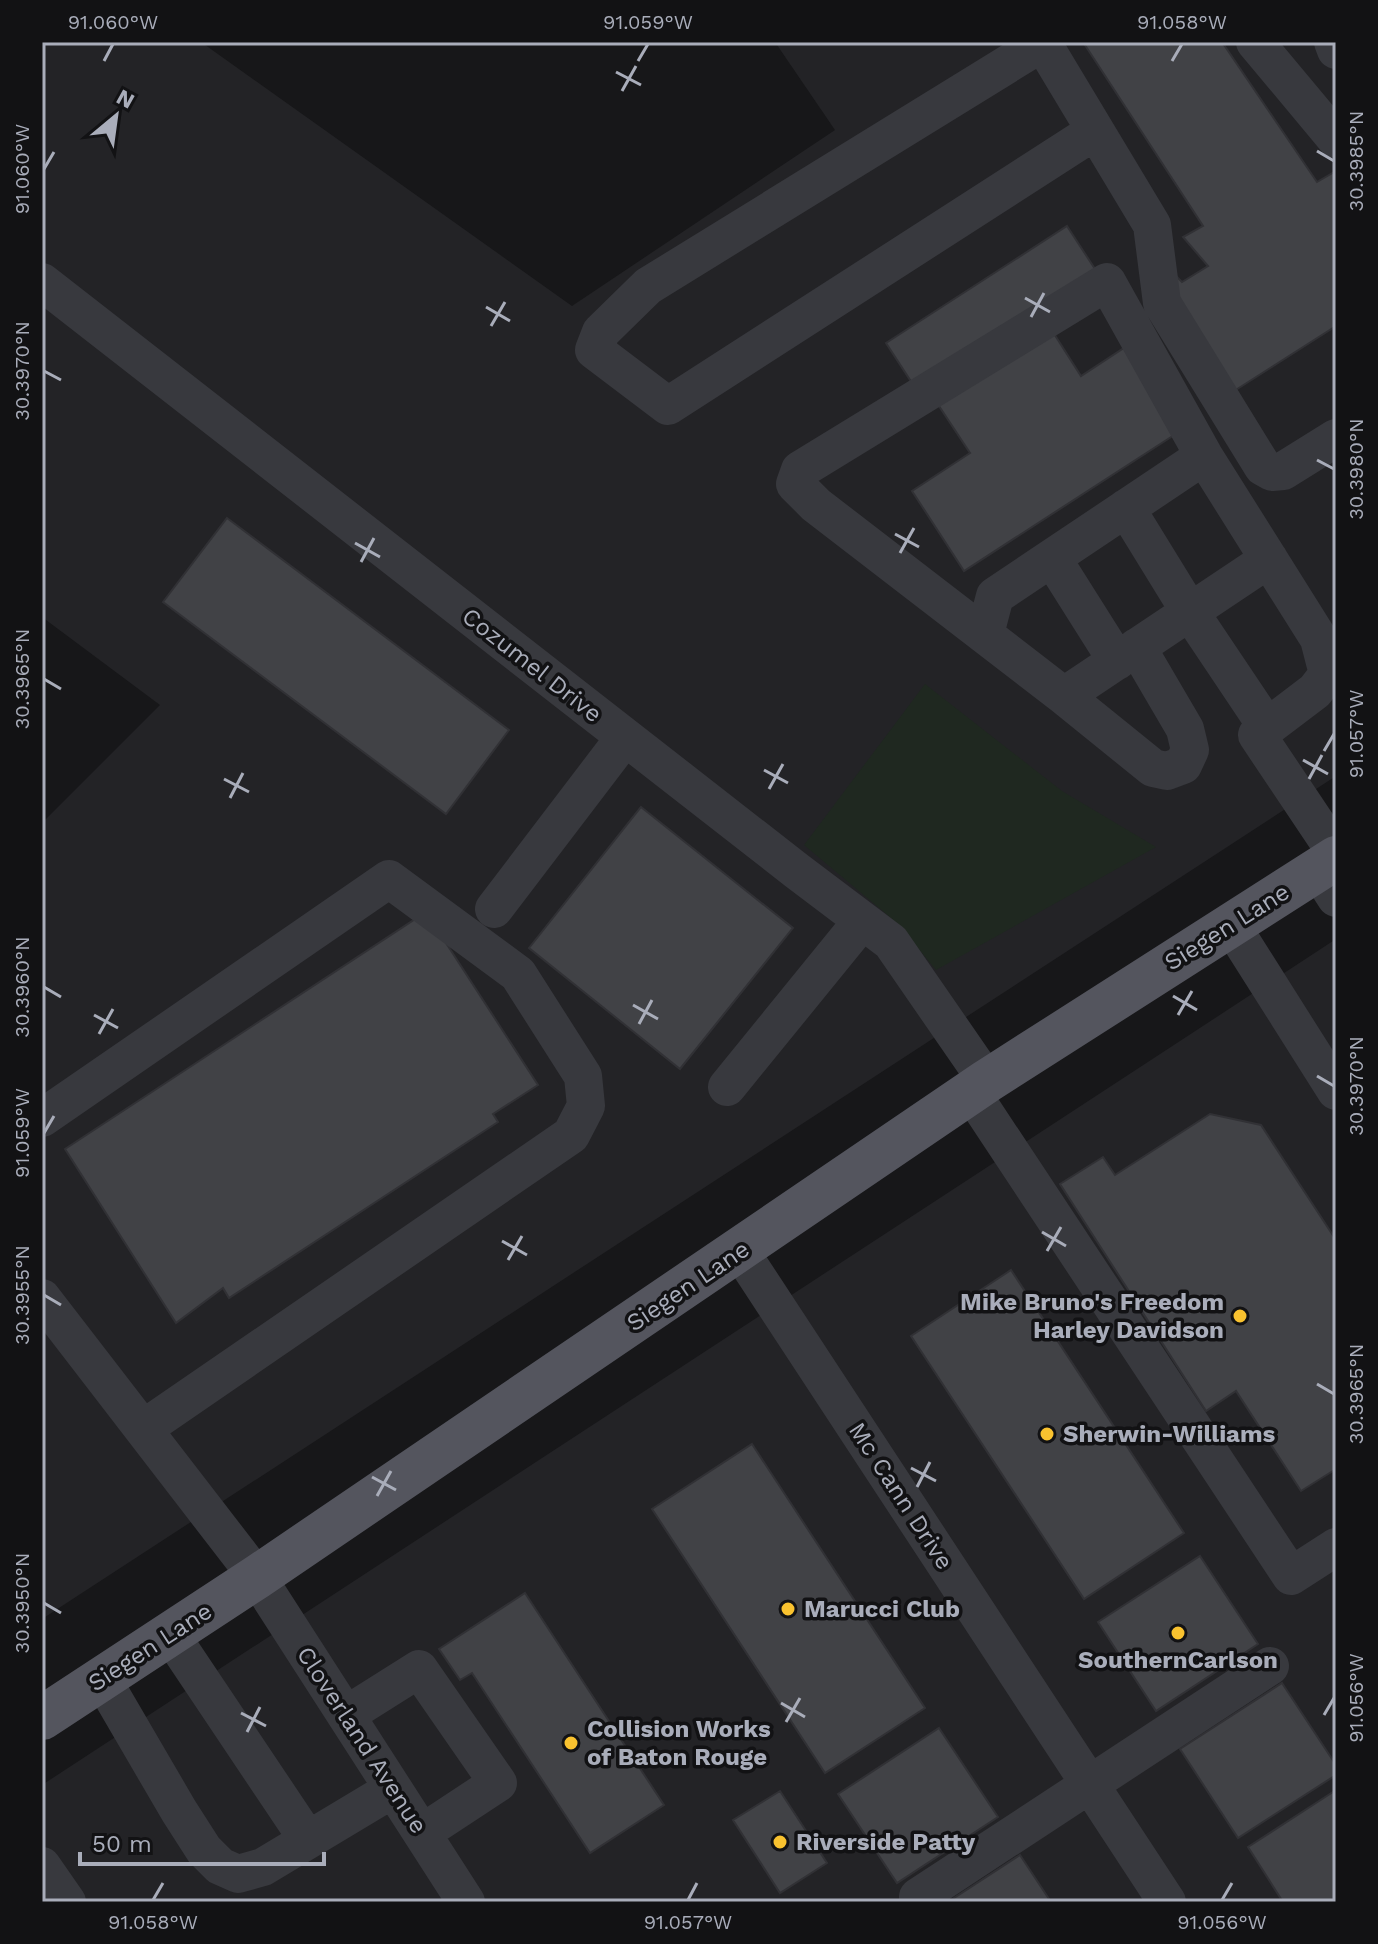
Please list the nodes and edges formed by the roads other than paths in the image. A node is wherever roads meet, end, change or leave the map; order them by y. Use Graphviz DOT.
graph roads {
  1 [pos="1042,42"];
  2 [pos="1255,42"];
  3 [pos="1333,42"];
  4 [pos="1336,50"];
  5 [pos="1095,131"];
  6 [pos="1336,139"];
  7 [pos="42,282"];
  8 [pos="1336,438"];
  9 [pos="1204,456"];
  10 [pos="1126,508"];
  11 [pos="1052,558"];
  12 [pos="1269,559"];
  13 [pos="1190,612"];
  14 [pos="985,634"];
  15 [pos="1127,654"];
  16 [pos="1064,696"];
  17 [pos="1267,727"];
  18 [pos="625,737"];
  19 [pos="1332,870"];
  20 [pos="494,909"];
  21 [pos="862,921"];
  22 [pos="1231,925"];
  23 [pos="727,1087"];
  24 [pos="979,1087"];
  25 [pos="1336,1091"];
  26 [pos="42,1118"];
  27 [pos="740,1251"];
  28 [pos="42,1298"];
  29 [pos="143,1429"];
  30 [pos="1336,1547"];
  31 [pos="257,1577"];
  32 [pos="170,1634"];
  33 [pos="1270,1666"];
  34 [pos="102,1679"];
  35 [pos="346,1715"];
  36 [pos="42,1718"];
  37 [pos="1090,1784"];
  38 [pos="393,1789"];
  39 [pos="422,1833"];
  40 [pos="308,1840"];
  41 [pos="42,1866"];
  42 [pos="918,1897"];
  43 [pos="67,1902"];
  44 [pos="466,1902"];
  45 [pos="1167,1902"];
  1 -- 5 [label="street"];
  1 -- 5 [label="street"];
  2 -- 6 [label="street"];
  3 -- 4 [label="street"];
  5 -- 8 [label="street"];
  7 -- 18 [label="street, Cozumel Drive"];
  9 -- 10 [label="street"];
  9 -- 12 [label="street"];
  9 -- 14 [label="street"];
  10 -- 11 [label="street"];
  10 -- 13 [label="street"];
  11 -- 14 [label="street"];
  11 -- 15 [label="street"];
  12 -- 13 [label="street"];
  12 -- 17 [label="street"];
  13 -- 15 [label="street"];
  13 -- 17 [label="street"];
  14 -- 16 [label="street"];
  15 -- 16 [label="street"];
  15 -- 16 [label="street"];
  17 -- 19 [label="street"];
  18 -- 20 [label="street"];
  18 -- 21 [label="street, Cozumel Drive"];
  19 -- 22 [label="main road, Siegen Lane"];
  21 -- 23 [label="street"];
  21 -- 24 [label="street, Cozumel Drive"];
  22 -- 24 [label="main road, Siegen Lane"];
  22 -- 25 [label="street"];
  24 -- 27 [label="main road, Siegen Lane"];
  24 -- 30 [label="street, Cozumel Drive"];
  26 -- 29 [label="street"];
  27 -- 31 [label="main road, Siegen Lane"];
  27 -- 37 [label="street, Mc Cann Drive"];
  28 -- 29 [label="street, Cloverland Avenue"];
  29 -- 31 [label="street, Cloverland Avenue"];
  31 -- 32 [label="main road, Siegen Lane"];
  31 -- 35 [label="street, Cloverland Avenue"];
  32 -- 34 [label="main road, Siegen Lane"];
  32 -- 40 [label="street"];
  33 -- 37 [label="street"];
  34 -- 36 [label="main road, Siegen Lane"];
  34 -- 40 [label="street"];
  35 -- 38 [label="street, Cloverland Avenue"];
  35 -- 39 [label="street"];
  37 -- 42 [label="street"];
  37 -- 45 [label="street, Mc Cann Drive"];
  38 -- 39 [label="street, Cloverland Avenue"];
  38 -- 40 [label="street"];
  39 -- 44 [label="street, Cloverland Avenue"];
  41 -- 43 [label="street"];
}
